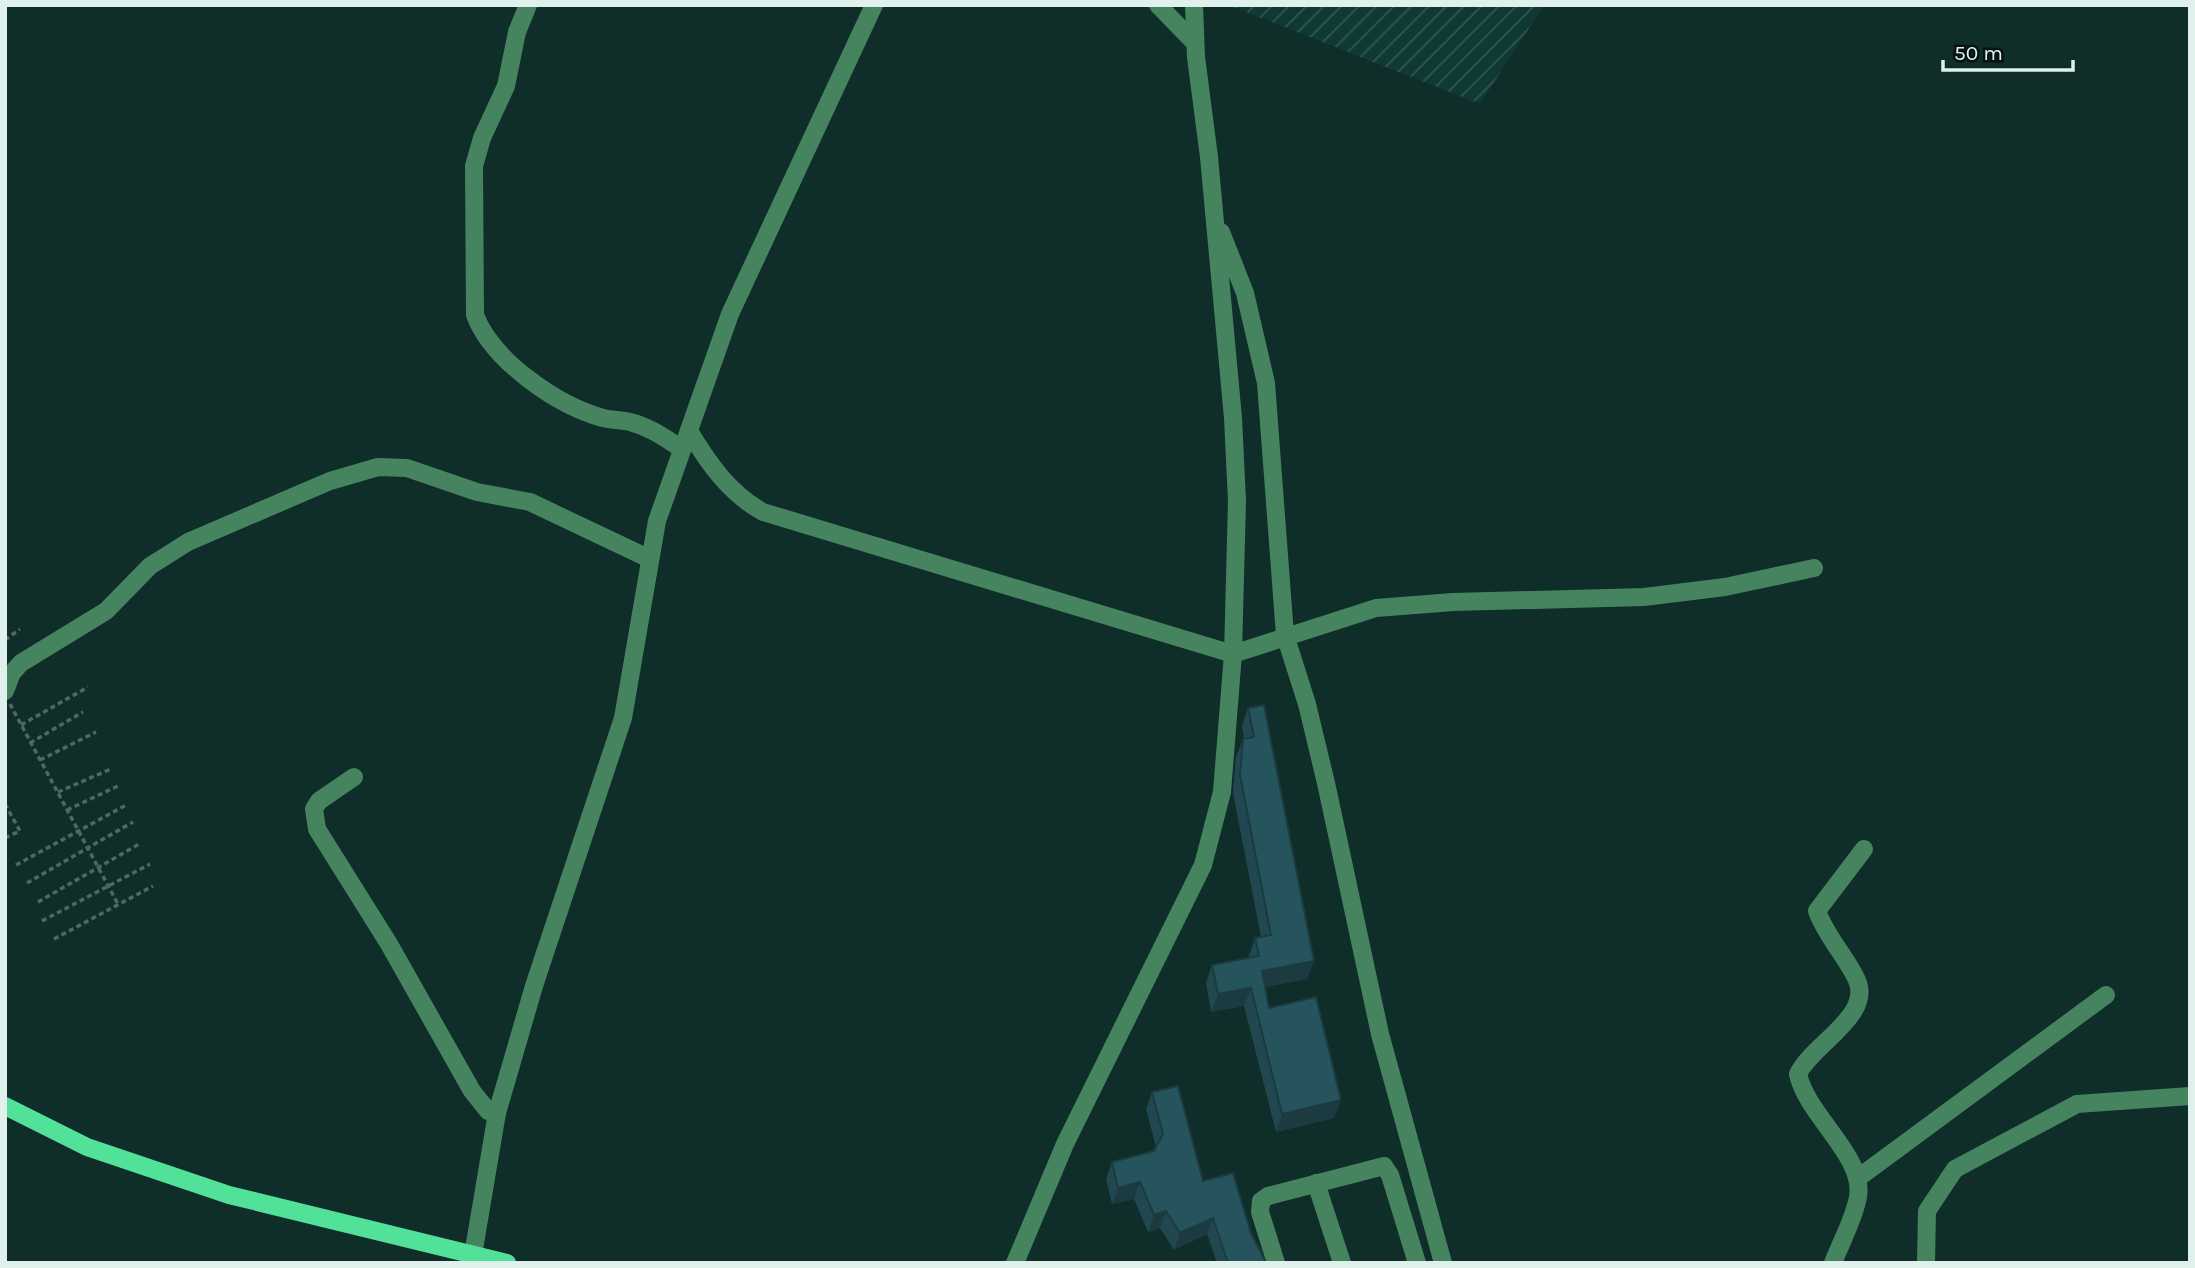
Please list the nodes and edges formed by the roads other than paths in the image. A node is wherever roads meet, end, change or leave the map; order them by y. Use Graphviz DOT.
graph roads {
  1 [pos="528,5"];
  2 [pos="874,5"];
  3 [pos="1158,5"];
  4 [pos="1194,5"];
  5 [pos="1195,43"];
  6 [pos="1214,212"];
  7 [pos="689,431"];
  8 [pos="682,449"];
  9 [pos="650,559"];
  10 [pos="1814,568"];
  11 [pos="1285,635"];
  12 [pos="1233,653"];
  13 [pos="8,669"];
  14 [pos="5,691"];
  15 [pos="355,777"];
  16 [pos="1864,849"];
  17 [pos="2106,995"];
  18 [pos="2190,1096"];
  19 [pos="5,1106"];
  20 [pos="497,1113"];
  21 [pos="1858,1178"];
  22 [pos="1316,1183"];
  23 [pos="473,1255"];
  24 [pos="507,1263"];
  25 [pos="1015,1263"];
  26 [pos="1276,1263"];
  27 [pos="1342,1263"];
  28 [pos="1417,1263"];
  29 [pos="1443,1263"];
  30 [pos="1833,1263"];
  31 [pos="1926,1263"];
  1 -- 8 [label="street"];
  2 -- 7 [label="street"];
  3 -- 5 [label="street"];
  4 -- 5 [label="street"];
  5 -- 6 [label="street"];
  6 -- 11 [label="street"];
  6 -- 12 [label="street"];
  7 -- 8 [label="street"];
  7 -- 12 [label="street"];
  8 -- 9 [label="street"];
  9 -- 13 [label="street"];
  9 -- 20 [label="street"];
  10 -- 11 [label="street"];
  11 -- 12 [label="street"];
  11 -- 29 [label="street"];
  12 -- 25 [label="street"];
  13 -- 14 [label="street"];
  15 -- 20 [label="street"];
  16 -- 21 [label="street"];
  17 -- 21 [label="street"];
  18 -- 31 [label="street"];
  19 -- 23 [label="main road"];
  20 -- 23 [label="street"];
  21 -- 30 [label="street"];
  22 -- 26 [label="street"];
  22 -- 27 [label="street"];
  22 -- 28 [label="street"];
  23 -- 24 [label="main road"];
}
